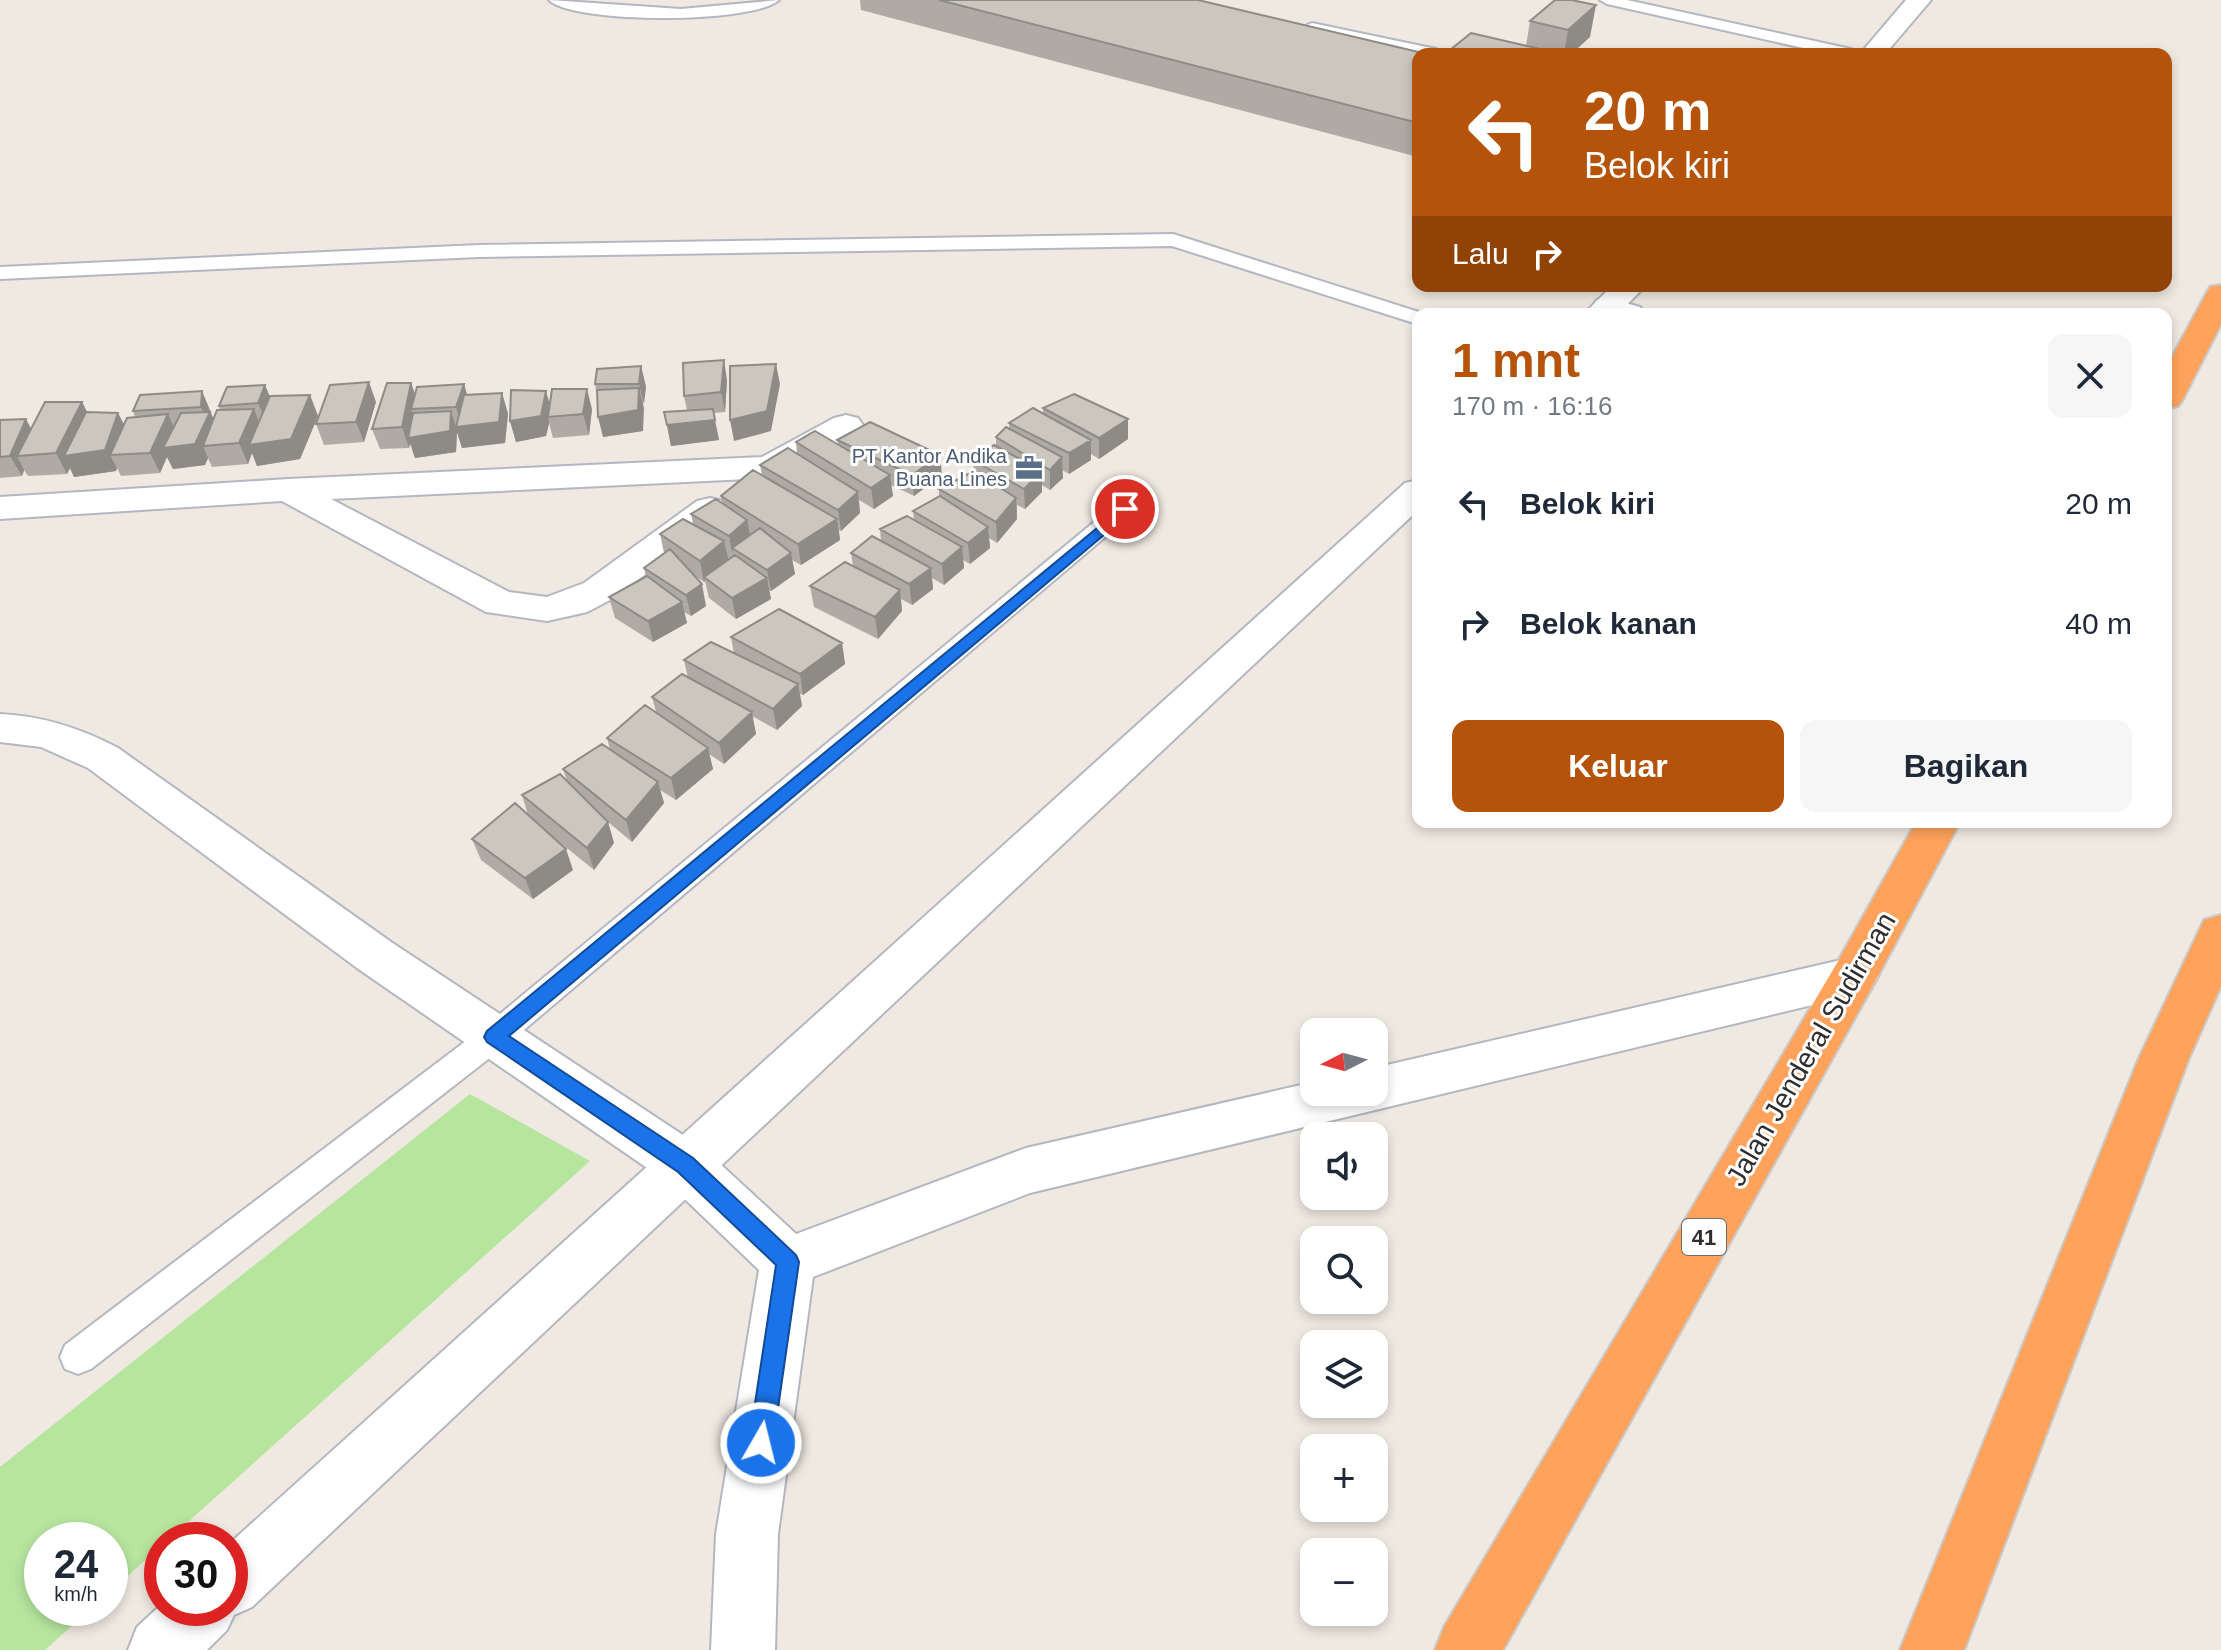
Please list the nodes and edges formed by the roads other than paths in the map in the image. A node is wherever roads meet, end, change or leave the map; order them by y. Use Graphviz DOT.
graph roads {
  1 [pos="556,0"];
  2 [pos="772,0"];
  3 [pos="1607,0"];
  4 [pos="1919,0"];
  5 [pos="1301,25"];
  6 [pos="1824,48"];
  7 [pos="1877,48"];
  8 [pos="1412,49"];
  9 [pos="0,273"];
  10 [pos="2221,294"];
  11 [pos="1412,316"];
  12 [pos="2172,388"];
  13 [pos="846,425"];
  14 [pos="769,467"];
  15 [pos="288,490"];
  16 [pos="1142,494"];
  17 [pos="1412,497"];
  18 [pos="0,508"];
  19 [pos="0,728"];
  20 [pos="1935,828"];
  21 [pos="2221,933"];
  22 [pos="1854,976"];
  23 [pos="494,1037"];
  24 [pos="1388,1086"];
  25 [pos="1301,1106"];
  26 [pos="685,1165"];
  27 [pos="788,1262"];
  28 [pos="78,1357"];
  29 [pos="248,1568"];
  30 [pos="186,1626"];
  31 [pos="160,1650"];
  32 [pos="743,1650"];
  33 [pos="1467,1650"];
  34 [pos="1932,1650"];
  1 -- 2 [label="lane"];
  3 -- 6 [label="lane"];
  4 -- 7 [label="street"];
  5 -- 8 [label="lane"];
  9 -- 11 [label="lane"];
  10 -- 12 [label="highway"];
  13 -- 14 [label="street"];
  14 -- 15 [label="street"];
  14 -- 15 [label="street"];
  15 -- 18 [label="street"];
  16 -- 23 [label="lane"];
  17 -- 26 [label="street"];
  19 -- 23 [label="street"];
  20 -- 22 [label="highway, Jalan Jenderal Sudirman / 41"];
  21 -- 34 [label="highway"];
  22 -- 24 [label="street"];
  22 -- 33 [label="highway, Jalan Jenderal Sudirman / 41"];
  23 -- 26 [label="street"];
  23 -- 28 [label="lane"];
  25 -- 27 [label="street"];
  26 -- 27 [label="street"];
  26 -- 29 [label="street"];
  27 -- 32 [label="street"];
  30 -- 31 [label="street"];
}
